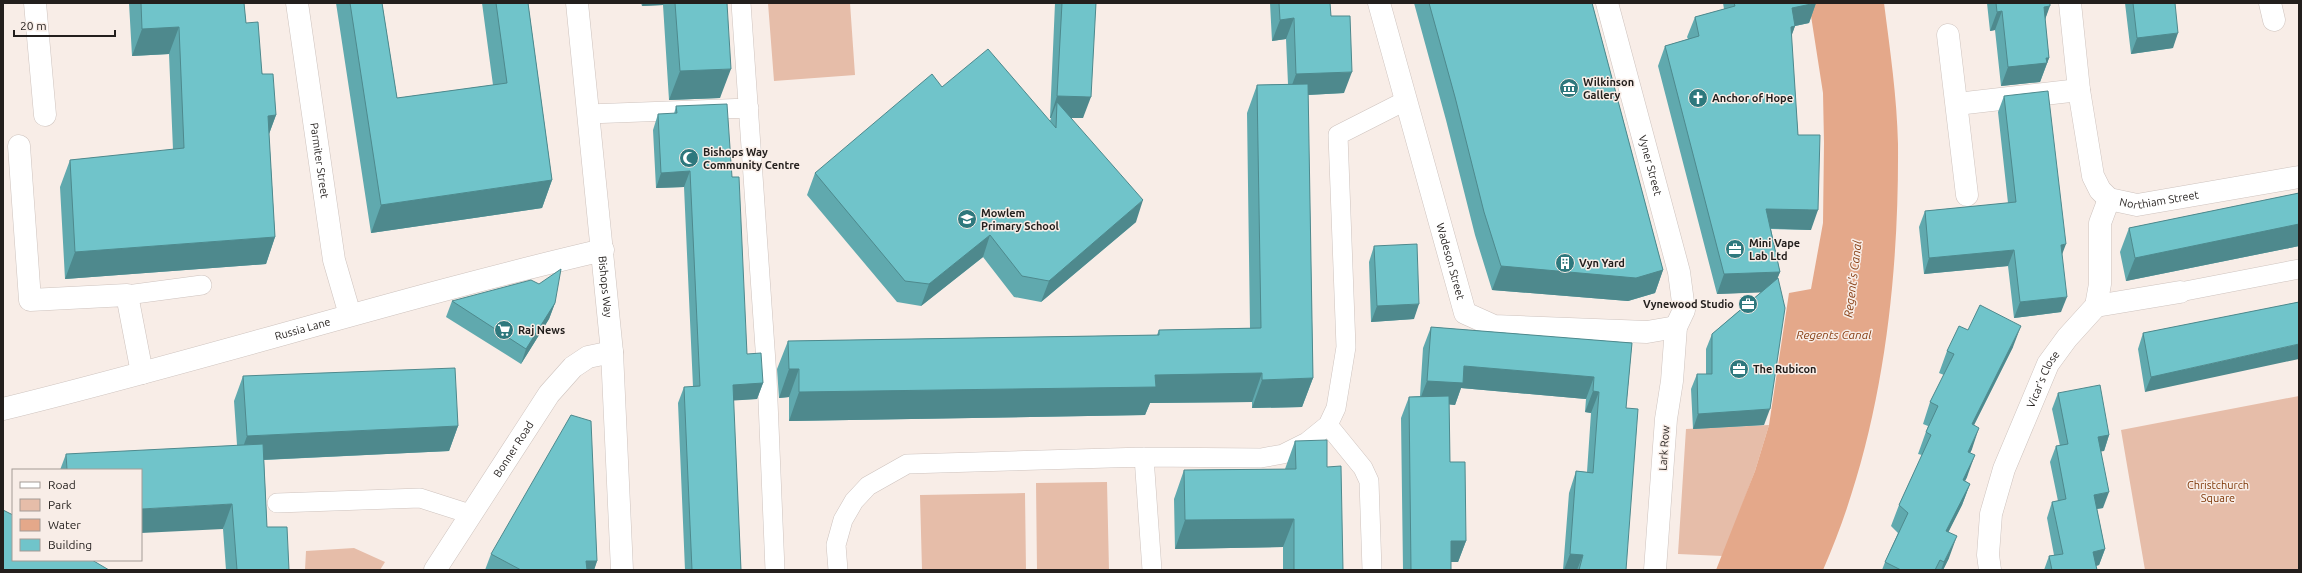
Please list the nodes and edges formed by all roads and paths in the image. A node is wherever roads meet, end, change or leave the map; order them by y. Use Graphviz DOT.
graph roads {
  1 [pos="35,3"];
  2 [pos="297,3"];
  3 [pos="577,3"];
  4 [pos="741,3"];
  5 [pos="1379,3"];
  6 [pos="1607,3"];
  7 [pos="2070,3"];
  8 [pos="1948,35"];
  9 [pos="2079,90"];
  10 [pos="1405,101"];
  11 [pos="1957,104"];
  12 [pos="749,108"];
  13 [pos="588,114"];
  14 [pos="45,115"];
  15 [pos="19,146"];
  16 [pos="2299,176"];
  17 [pos="1967,195"];
  18 [pos="2109,198"];
  19 [pos="602,250"];
  20 [pos="2299,269"];
  21 [pos="202,285"];
  22 [pos="2180,292"];
  23 [pos="127,295"];
  24 [pos="2096,306"];
  25 [pos="350,315"];
  26 [pos="1676,327"];
  27 [pos="612,352"];
  28 [pos="142,373"];
  29 [pos="3,408"];
  30 [pos="1328,425"];
  31 [pos="1144,458"];
  32 [pos="277,503"];
  33 [pos="470,514"];
  34 [pos="435,570"];
  35 [pos="622,570"];
  36 [pos="775,570"];
  37 [pos="838,570"];
  38 [pos="1152,570"];
  39 [pos="1372,570"];
  40 [pos="1655,570"];
  41 [pos="1990,570"];
  1 -- 14 [label="street"];
  2 -- 25 [label="street, Parmiter Street"];
  3 -- 13 [label="street, Bishops Way"];
  4 -- 12 [label="lane"];
  5 -- 10 [label="street, Wadeson Street"];
  6 -- 26 [label="street, Vyner Street"];
  7 -- 9 [label="street, Northiam Street"];
  8 -- 11 [label="street"];
  9 -- 11 [label="street"];
  9 -- 18 [label="street, Northiam Street"];
  10 -- 26 [label="street, Wadeson Street"];
  10 -- 30 [label="lane"];
  11 -- 17 [label="street"];
  12 -- 13 [label="lane"];
  12 -- 36 [label="lane"];
  13 -- 19 [label="street, Bishops Way"];
  15 -- 23 [label="street"];
  16 -- 18 [label="street, Northiam Street"];
  18 -- 24 [label="street"];
  19 -- 25 [label="street, Russia Lane"];
  19 -- 27 [label="street, Bishops Way"];
  20 -- 22 [label="lane"];
  21 -- 23 [label="lane"];
  22 -- 24 [label="street"];
  23 -- 28 [label="street"];
  24 -- 41 [label="street, Vicar's Close"];
  25 -- 28 [label="street, Russia Lane"];
  26 -- 40 [label="street, Lark Row"];
  27 -- 33 [label="street, Bonner Road"];
  27 -- 35 [label="street, Bishops Way"];
  28 -- 29 [label="street, Russia Lane"];
  30 -- 31 [label="lane"];
  30 -- 39 [label="lane"];
  31 -- 37 [label="lane"];
  31 -- 38 [label="lane"];
  32 -- 33 [label="lane"];
  33 -- 34 [label="street, Bonner Road"];
}
